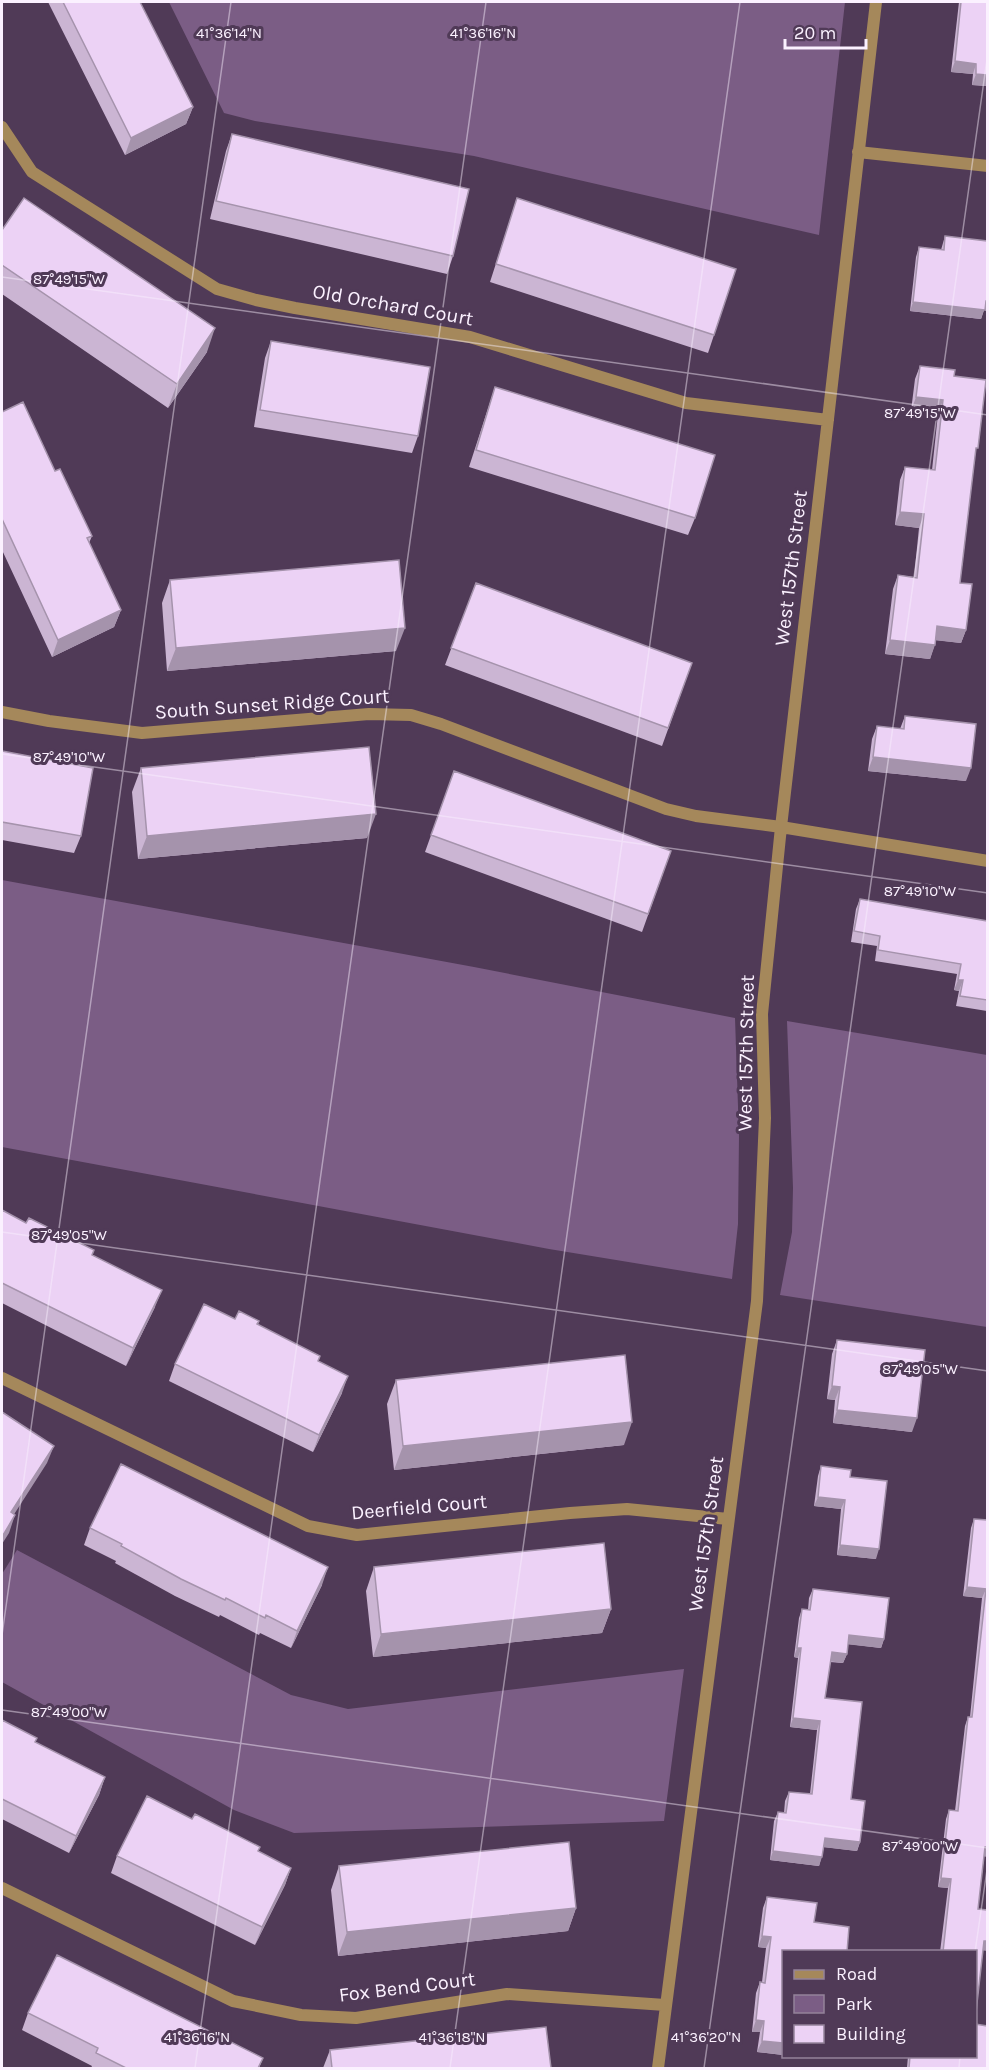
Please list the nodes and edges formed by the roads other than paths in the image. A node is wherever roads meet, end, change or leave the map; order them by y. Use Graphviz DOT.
graph roads {
  1 [pos="876,2"];
  2 [pos="2,127"];
  3 [pos="858,152"];
  4 [pos="987,166"];
  5 [pos="828,420"];
  6 [pos="2,712"];
  7 [pos="781,827"];
  8 [pos="987,861"];
  9 [pos="2,1378"];
  10 [pos="728,1519"];
  11 [pos="2,1888"];
  12 [pos="665,2004"];
  13 [pos="658,2068"];
  1 -- 3 [label="street, West 157th Street"];
  2 -- 5 [label="street, Old Orchard Court"];
  3 -- 4 [label="street"];
  3 -- 5 [label="street, West 157th Street"];
  5 -- 7 [label="street, West 157th Street"];
  6 -- 7 [label="street, South Sunset Ridge Court"];
  7 -- 8 [label="street, South Sunset Ridge Court"];
  7 -- 10 [label="street, West 157th Street"];
  9 -- 10 [label="street, Deerfield Court"];
  10 -- 12 [label="street, West 157th Street"];
  11 -- 12 [label="street, Fox Bend Court"];
  12 -- 13 [label="street, West 157th Street"];
}
